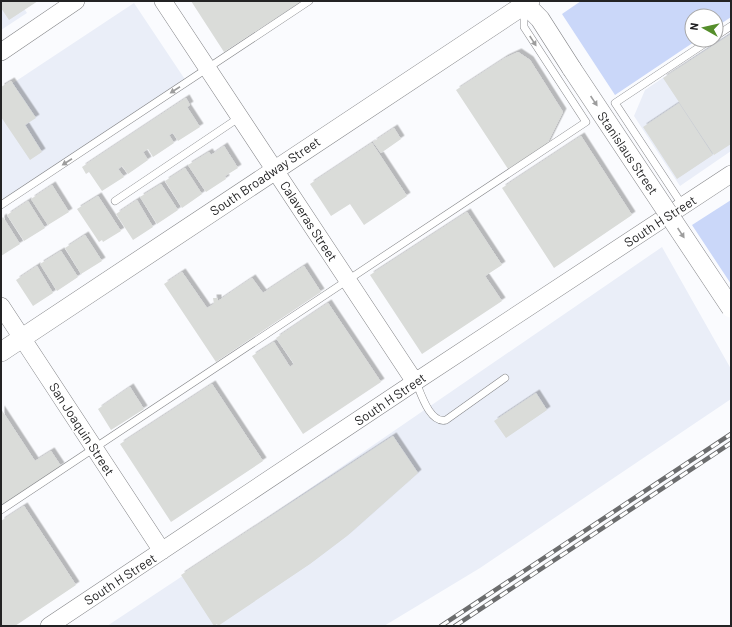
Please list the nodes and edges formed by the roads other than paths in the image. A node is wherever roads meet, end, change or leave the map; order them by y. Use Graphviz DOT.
graph roads {
  1 [pos="76,1"];
  2 [pos="163,1"];
  3 [pos="309,1"];
  4 [pos="525,2"];
  5 [pos="698,48"];
  6 [pos="1,52"];
  7 [pos="208,68"];
  8 [pos="240,117"];
  9 [pos="275,170"];
  10 [pos="731,174"];
  11 [pos="115,201"];
  12 [pos="1,205"];
  13 [pos="683,206"];
  14 [pos="348,279"];
  15 [pos="1,306"];
  16 [pos="731,308"];
  17 [pos="22,338"];
  18 [pos="1,352"];
  19 [pos="505,378"];
  20 [pos="416,382"];
  21 [pos="94,448"];
  22 [pos="1,510"];
  23 [pos="162,551"];
  24 [pos="49,626"];
  1 -- 6 [label="street"];
  2 -- 7 [label="street, Calaveras Street"];
  3 -- 7 [label="lane"];
  4 -- 9 [label="main road, South Broadway Street"];
  4 -- 14 [label="lane, one-way"];
  4 -- 16 [label="main road, Stanislaus Street, one-way, bridge"];
  5 -- 13 [label="lane"];
  7 -- 8 [label="street, Calaveras Street"];
  7 -- 12 [label="lane, one-way"];
  8 -- 9 [label="street, Calaveras Street"];
  8 -- 11 [label="lane"];
  9 -- 14 [label="street, Calaveras Street"];
  9 -- 17 [label="main road, South Broadway Street"];
  10 -- 13 [label="street, South H Street"];
  13 -- 20 [label="street, South H Street"];
  14 -- 20 [label="street, Calaveras Street"];
  14 -- 21 [label="lane"];
  15 -- 17 [label="street, San Joaquin Street"];
  17 -- 18 [label="main road, South Broadway Street"];
  17 -- 21 [label="street, San Joaquin Street"];
  19 -- 20 [label="lane"];
  20 -- 23 [label="street, South H Street"];
  21 -- 22 [label="lane"];
  21 -- 23 [label="street, San Joaquin Street"];
  23 -- 24 [label="street, South H Street"];
}
